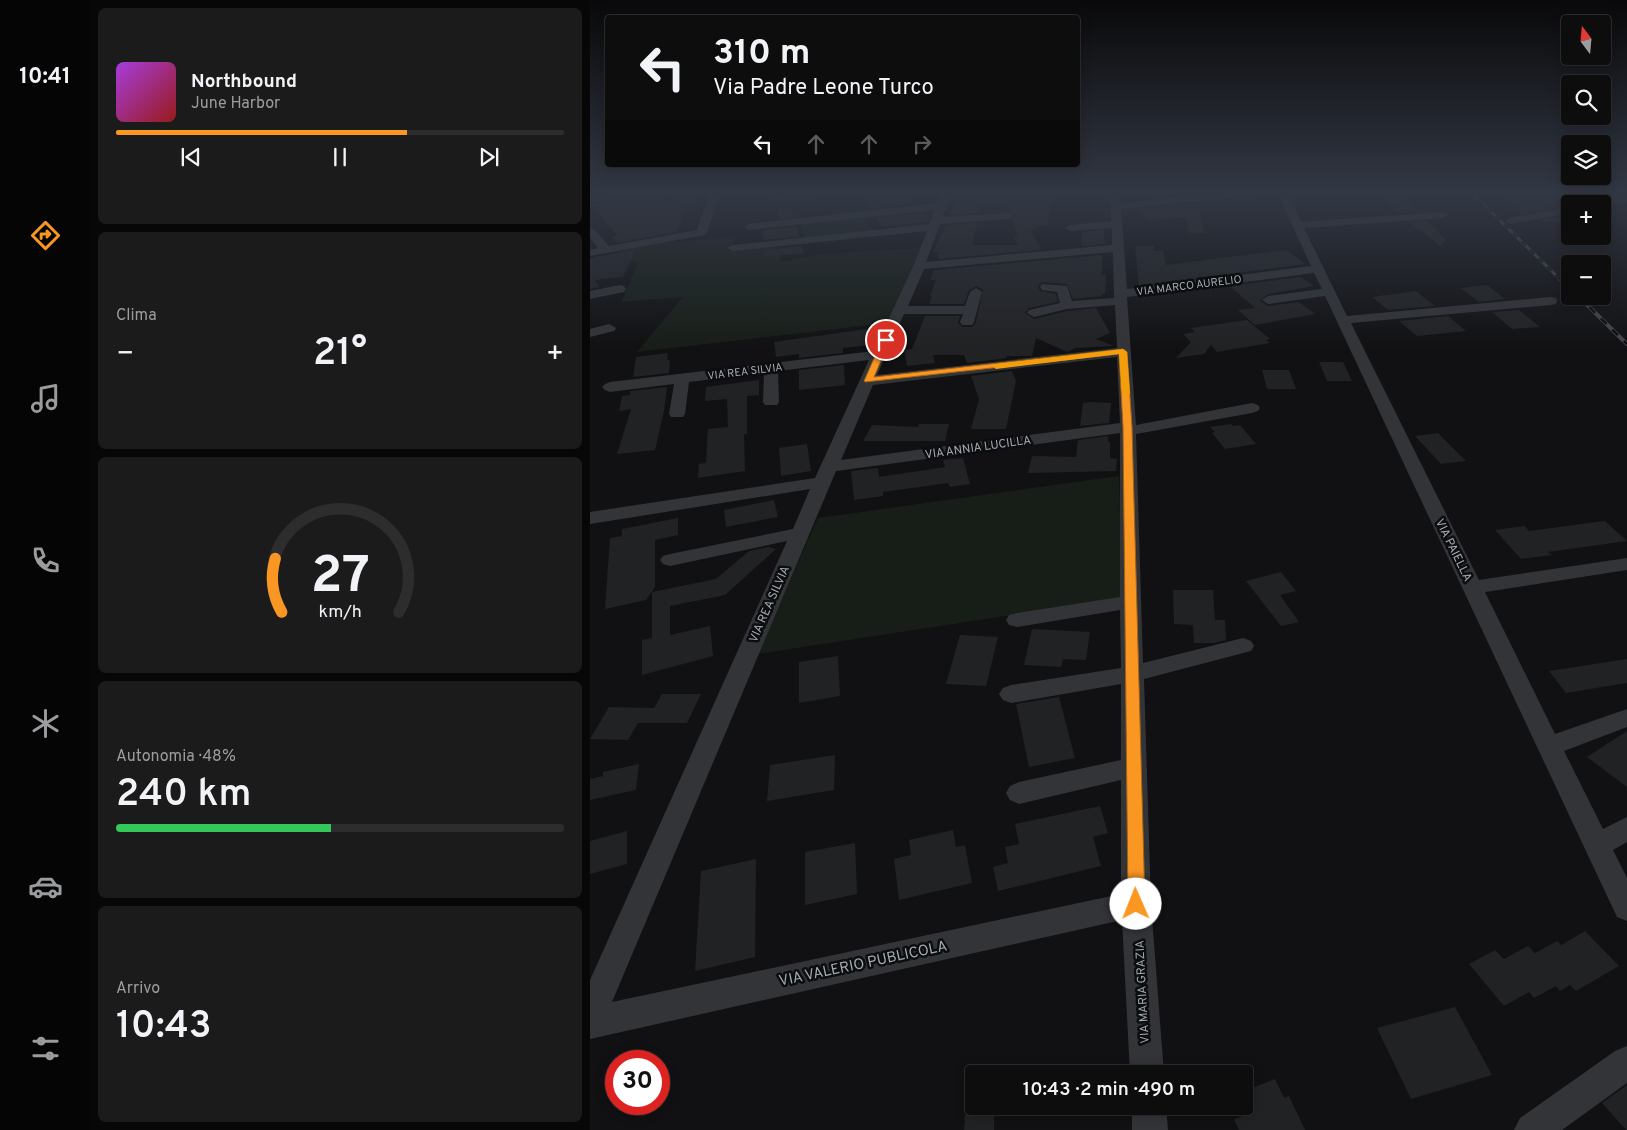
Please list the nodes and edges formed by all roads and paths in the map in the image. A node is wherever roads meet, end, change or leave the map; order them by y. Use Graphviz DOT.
graph roads {
  1 [pos="601,244"];
  2 [pos="641,244"];
  3 [pos="755,244"];
  4 [pos="927,244"];
  5 [pos="1117,244"];
  6 [pos="1307,244"];
  7 [pos="733,248"];
  8 [pos="1117,248"];
  9 [pos="606,250"];
  10 [pos="590,253"];
  11 [pos="919,266"];
  12 [pos="1318,269"];
  13 [pos="1046,287"];
  14 [pos="620,290"];
  15 [pos="976,292"];
  16 [pos="1329,292"];
  17 [pos="590,294"];
  18 [pos="1120,298"];
  19 [pos="1268,300"];
  20 [pos="1552,301"];
  21 [pos="1067,305"];
  22 [pos="899,310"];
  23 [pos="1034,313"];
  24 [pos="1342,320"];
  25 [pos="609,328"];
  26 [pos="590,333"];
  27 [pos="1123,352"];
  28 [pos="880,355"];
  29 [pos="771,368"];
  30 [pos="682,378"];
  31 [pos="868,381"];
  32 [pos="610,387"];
  33 [pos="771,402"];
  34 [pos="1252,408"];
  35 [pos="677,414"];
  36 [pos="1128,429"];
  37 [pos="826,474"];
  38 [pos="590,518"];
  39 [pos="800,533"];
  40 [pos="670,560"];
  41 [pos="1627,564"];
  42 [pos="1472,587"];
  43 [pos="1131,602"];
  44 [pos="1017,620"];
  45 [pos="1243,646"];
  46 [pos="1132,674"];
  47 [pos="1011,694"];
  48 [pos="1627,718"];
  49 [pos="1549,746"];
  50 [pos="1134,767"];
  51 [pos="1019,793"];
  52 [pos="1627,828"];
  53 [pos="1597,846"];
  54 [pos="1136,904"];
  55 [pos="1627,908"];
  56 [pos="590,1017"];
  57 [pos="590,1023"];
  58 [pos="1627,1063"];
  59 [pos="1146,1065"];
  60 [pos="1149,1115"];
  61 [pos="1150,1130"];
  62 [pos="1532,1130"];
  1 -- 9 [label="street"];
  2 -- 9 [label="street"];
  3 -- 7 [label="street"];
  4 -- 11 [label="street, VIA REA SILVIA"];
  5 -- 8 [label="street, VIA MARIA GRAZIA"];
  6 -- 12 [label="street, VIA PAIELLA"];
  8 -- 11 [label="street"];
  8 -- 18 [label="street, VIA MARIA GRAZIA"];
  9 -- 10 [label="street"];
  11 -- 22 [label="street, VIA REA SILVIA"];
  12 -- 16 [label="street, VIA PAIELLA"];
  12 -- 18 [label="street, VIA MARCO AURELIO"];
  13 -- 21 [label="street"];
  14 -- 17 [label="street"];
  15 -- 22 [label="street"];
  16 -- 19 [label="street"];
  16 -- 24 [label="street, VIA PAIELLA"];
  18 -- 21 [label="street, VIA MARCO AURELIO"];
  18 -- 27 [label="street, VIA MARIA GRAZIA"];
  20 -- 24 [label="street"];
  21 -- 23 [label="street, VIA MARCO AURELIO"];
  22 -- 28 [label="street, VIA REA SILVIA"];
  24 -- 42 [label="street, VIA PAIELLA"];
  25 -- 26 [label="street"];
  27 -- 31 [label="street"];
  27 -- 36 [label="street, VIA MARIA GRAZIA"];
  28 -- 29 [label="street, VIA REA SILVIA"];
  28 -- 31 [label="street, VIA REA SILVIA"];
  29 -- 30 [label="street, VIA REA SILVIA"];
  29 -- 33 [label="street"];
  30 -- 32 [label="street, VIA REA SILVIA"];
  30 -- 35 [label="street"];
  31 -- 37 [label="street, VIA REA SILVIA"];
  34 -- 36 [label="street, VIA ANNIA LUCILLA"];
  36 -- 37 [label="street, VIA ANNIA LUCILLA"];
  36 -- 43 [label="street, VIA MARIA GRAZIA"];
  37 -- 38 [label="street, VIA ANNIA LUCILLA"];
  37 -- 39 [label="street, VIA REA SILVIA"];
  39 -- 40 [label="street"];
  39 -- 56 [label="street, VIA REA SILVIA"];
  41 -- 42 [label="street"];
  42 -- 49 [label="street, VIA PAIELLA"];
  43 -- 44 [label="street"];
  43 -- 46 [label="street, VIA MARIA GRAZIA"];
  45 -- 46 [label="street"];
  46 -- 47 [label="street"];
  46 -- 50 [label="street, VIA MARIA GRAZIA"];
  48 -- 49 [label="street"];
  49 -- 53 [label="street, VIA PAIELLA"];
  50 -- 51 [label="street"];
  50 -- 54 [label="street, VIA MARIA GRAZIA"];
  52 -- 53 [label="street"];
  53 -- 55 [label="street, VIA PAIELLA"];
  54 -- 57 [label="street, VIA VALERIO PUBLICOLA"];
  54 -- 59 [label="street, VIA MARIA GRAZIA"];
  58 -- 62 [label="street"];
  60 -- 61 [label="street"];
}
